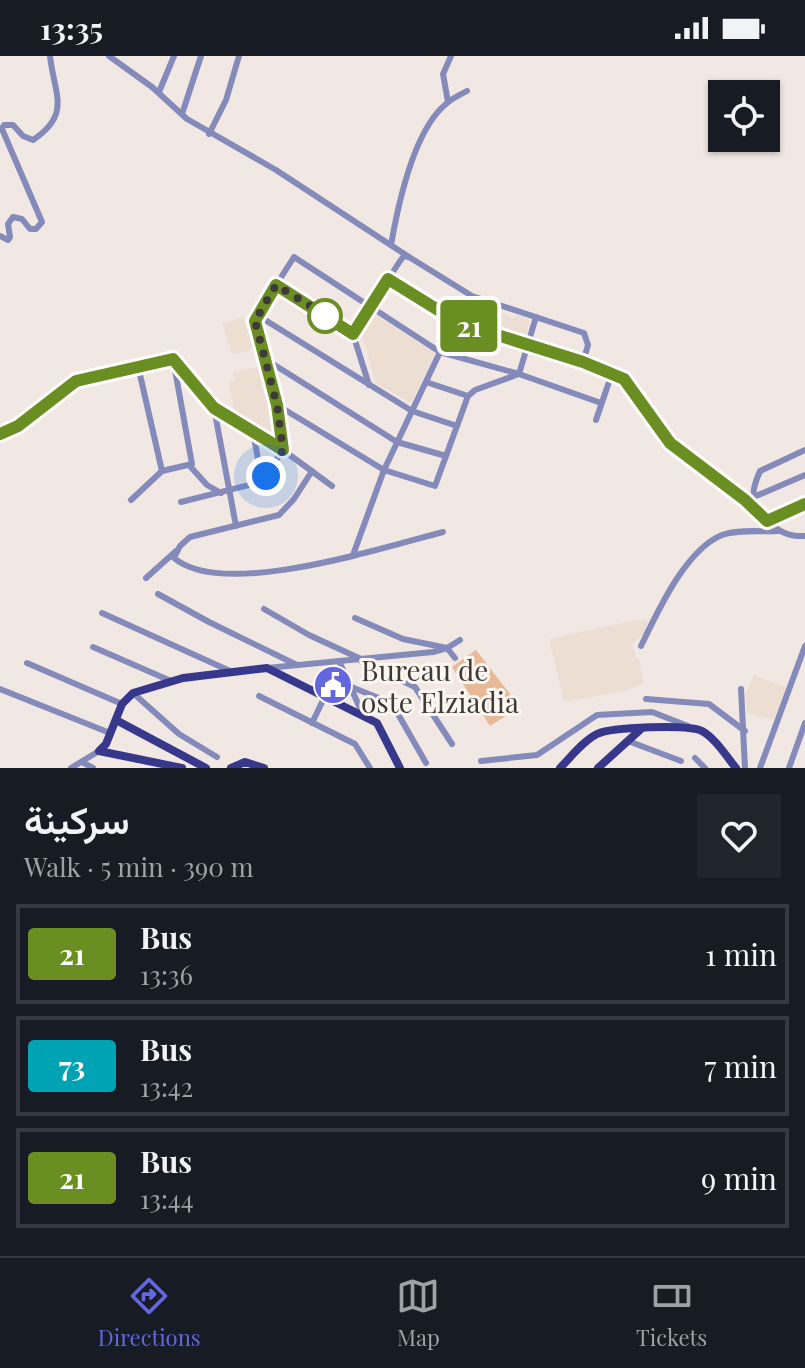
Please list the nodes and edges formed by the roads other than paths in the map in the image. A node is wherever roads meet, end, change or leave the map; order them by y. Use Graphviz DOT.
graph roads {
  1 [pos="50,56"];
  2 [pos="174,56"];
  3 [pos="201,56"];
  4 [pos="239,56"];
  5 [pos="451,56"];
  6 [pos="112,57"];
  7 [pos="467,91"];
  8 [pos="159,92"];
  9 [pos="448,102"];
  10 [pos="182,114"];
  11 [pos="209,134"];
  12 [pos="0,236"];
  13 [pos="391,245"];
  14 [pos="409,257"];
  15 [pos="388,279"];
  16 [pos="276,285"];
  17 [pos="372,306"];
  18 [pos="257,315"];
  19 [pos="536,317"];
  20 [pos="353,334"];
  21 [pos="528,344"];
  22 [pos="440,352"];
  23 [pos="173,359"];
  24 [pos="265,359"];
  25 [pos="583,362"];
  26 [pos="138,366"];
  27 [pos="612,373"];
  28 [pos="519,374"];
  29 [pos="426,382"];
  30 [pos="369,385"];
  31 [pos="468,396"];
  32 [pos="601,403"];
  33 [pos="277,405"];
  34 [pos="214,408"];
  35 [pos="412,411"];
  36 [pos="596,420"];
  37 [pos="457,426"];
  38 [pos="253,432"];
  39 [pos="0,434"];
  40 [pos="397,442"];
  41 [pos="283,450"];
  42 [pos="802,451"];
  43 [pos="446,456"];
  44 [pos="805,462"];
  45 [pos="189,465"];
  46 [pos="384,470"];
  47 [pos="162,471"];
  48 [pos="312,471"];
  49 [pos="805,475"];
  50 [pos="262,481"];
  51 [pos="332,486"];
  52 [pos="230,490"];
  53 [pos="221,493"];
  54 [pos="749,499"];
  55 [pos="131,500"];
  56 [pos="181,502"];
  57 [pos="805,504"];
  58 [pos="767,521"];
  59 [pos="236,526"];
  60 [pos="779,531"];
  61 [pos="443,532"];
  62 [pos="805,536"];
  63 [pos="176,550"];
  64 [pos="353,555"];
  65 [pos="146,578"];
  66 [pos="158,594"];
  67 [pos="264,609"];
  68 [pos="102,613"];
  69 [pos="355,618"];
  70 [pos="460,640"];
  71 [pos="641,646"];
  72 [pos="805,646"];
  73 [pos="93,647"];
  74 [pos="447,648"];
  75 [pos="455,658"];
  76 [pos="360,659"];
  77 [pos="339,661"];
  78 [pos="27,663"];
  79 [pos="298,665"];
  80 [pos="267,668"];
  81 [pos="233,672"];
  82 [pos="172,681"];
  83 [pos="349,686"];
  84 [pos="0,689"];
  85 [pos="741,689"];
  86 [pos="133,693"];
  87 [pos="259,696"];
  88 [pos="325,696"];
  89 [pos="355,697"];
  90 [pos="646,699"];
  91 [pos="122,704"];
  92 [pos="345,706"];
  93 [pos="363,715"];
  94 [pos="116,720"];
  95 [pos="312,723"];
  96 [pos="805,723"];
  97 [pos="641,728"];
  98 [pos="696,728"];
  99 [pos="745,731"];
  100 [pos="110,733"];
  101 [pos="628,741"];
  102 [pos="452,744"];
  103 [pos="99,751"];
  104 [pos="217,757"];
  105 [pos="695,758"];
  106 [pos="481,761"];
  107 [pos="681,761"];
  108 [pos="82,762"];
  109 [pos="426,763"];
  110 [pos="71,768"];
  111 [pos="93,768"];
  112 [pos="182,768"];
  113 [pos="206,768"];
  114 [pos="231,768"];
  115 [pos="264,768"];
  116 [pos="370,768"];
  117 [pos="400,768"];
  118 [pos="560,768"];
  119 [pos="598,768"];
  120 [pos="705,768"];
  121 [pos="736,768"];
  122 [pos="745,768"];
  123 [pos="760,768"];
  124 [pos="789,768"];
  1 -- 12 [label="street"];
  2 -- 8 [label="street"];
  3 -- 10 [label="street"];
  4 -- 11 [label="street"];
  5 -- 9 [label="street"];
  6 -- 8 [label="street"];
  7 -- 9 [label="street"];
  8 -- 10 [label="street"];
  9 -- 13 [label="street"];
  10 -- 11 [label="street"];
  11 -- 13 [label="street"];
  13 -- 14 [label="street"];
  14 -- 15 [label="street"];
  14 -- 19 [label="street"];
  15 -- 17 [label="street"];
  15 -- 21 [label="street"];
  16 -- 17 [label="street"];
  16 -- 18 [label="street"];
  16 -- 20 [label="street"];
  17 -- 20 [label="street"];
  17 -- 22 [label="street"];
  18 -- 24 [label="street"];
  18 -- 30 [label="street"];
  19 -- 21 [label="street"];
  19 -- 25 [label="street"];
  20 -- 30 [label="street"];
  21 -- 25 [label="street"];
  21 -- 28 [label="street"];
  22 -- 28 [label="street"];
  22 -- 29 [label="street"];
  23 -- 26 [label="street"];
  23 -- 34 [label="street"];
  23 -- 45 [label="street"];
  24 -- 33 [label="street"];
  24 -- 40 [label="street"];
  25 -- 27 [label="street"];
  26 -- 39 [label="street"];
  26 -- 47 [label="street"];
  27 -- 32 [label="street"];
  27 -- 54 [label="street"];
  28 -- 31 [label="street"];
  28 -- 32 [label="street"];
  29 -- 31 [label="street"];
  29 -- 35 [label="street"];
  30 -- 35 [label="street"];
  31 -- 37 [label="street"];
  32 -- 36 [label="street"];
  33 -- 41 [label="street"];
  33 -- 46 [label="street"];
  34 -- 38 [label="street"];
  34 -- 52 [label="street"];
  35 -- 37 [label="street"];
  35 -- 40 [label="street"];
  37 -- 43 [label="street"];
  38 -- 41 [label="street"];
  38 -- 50 [label="street"];
  40 -- 43 [label="street"];
  40 -- 46 [label="street"];
  41 -- 48 [label="street"];
  41 -- 50 [label="street"];
  42 -- 44 [label="street"];
  42 -- 54 [label="street"];
  43 -- 46 [label="street"];
  45 -- 47 [label="street"];
  45 -- 53 [label="street"];
  46 -- 64 [label="street"];
  47 -- 55 [label="street"];
  48 -- 51 [label="street"];
  48 -- 59 [label="street"];
  49 -- 54 [label="street"];
  50 -- 52 [label="street"];
  52 -- 53 [label="street"];
  52 -- 59 [label="street"];
  53 -- 56 [label="street"];
  54 -- 58 [label="street"];
  57 -- 58 [label="street"];
  58 -- 60 [label="street"];
  59 -- 63 [label="street"];
  60 -- 62 [label="street"];
  60 -- 71 [label="street"];
  61 -- 64 [label="street"];
  63 -- 64 [label="street"];
  63 -- 65 [label="street"];
  66 -- 79 [label="street"];
  67 -- 76 [label="street"];
  68 -- 81 [label="street"];
  69 -- 74 [label="street"];
  70 -- 74 [label="street"];
  72 -- 123 [label="street"];
  73 -- 82 [label="street"];
  74 -- 75 [label="street"];
  74 -- 76 [label="street"];
  76 -- 77 [label="street"];
  76 -- 102 [label="street"];
  77 -- 79 [label="street"];
  77 -- 83 [label="street"];
  78 -- 91 [label="street"];
  79 -- 80 [label="street"];
  80 -- 81 [label="main road"];
  80 -- 88 [label="main road"];
  81 -- 82 [label="main road"];
  82 -- 86 [label="main road"];
  83 -- 89 [label="street"];
  83 -- 109 [label="street"];
  84 -- 100 [label="street"];
  85 -- 99 [label="street"];
  86 -- 91 [label="main road"];
  86 -- 104 [label="street"];
  87 -- 95 [label="street"];
  88 -- 92 [label="main road"];
  88 -- 95 [label="street"];
  89 -- 92 [label="street"];
  89 -- 93 [label="street"];
  90 -- 99 [label="street"];
  91 -- 94 [label="main road"];
  92 -- 93 [label="main road"];
  93 -- 117 [label="main road"];
  94 -- 100 [label="main road"];
  94 -- 113 [label="main road"];
  95 -- 116 [label="street"];
  96 -- 124 [label="street"];
  97 -- 98 [label="main road"];
  97 -- 101 [label="main road"];
  97 -- 118 [label="main road"];
  98 -- 106 [label="street"];
  98 -- 121 [label="main road"];
  99 -- 122 [label="street"];
  100 -- 103 [label="main road"];
  101 -- 107 [label="street"];
  101 -- 119 [label="main road"];
  103 -- 108 [label="street"];
  103 -- 112 [label="main road"];
  105 -- 120 [label="street"];
  108 -- 110 [label="street"];
  108 -- 111 [label="street"];
  114 -- 115 [label="main road"];
}
